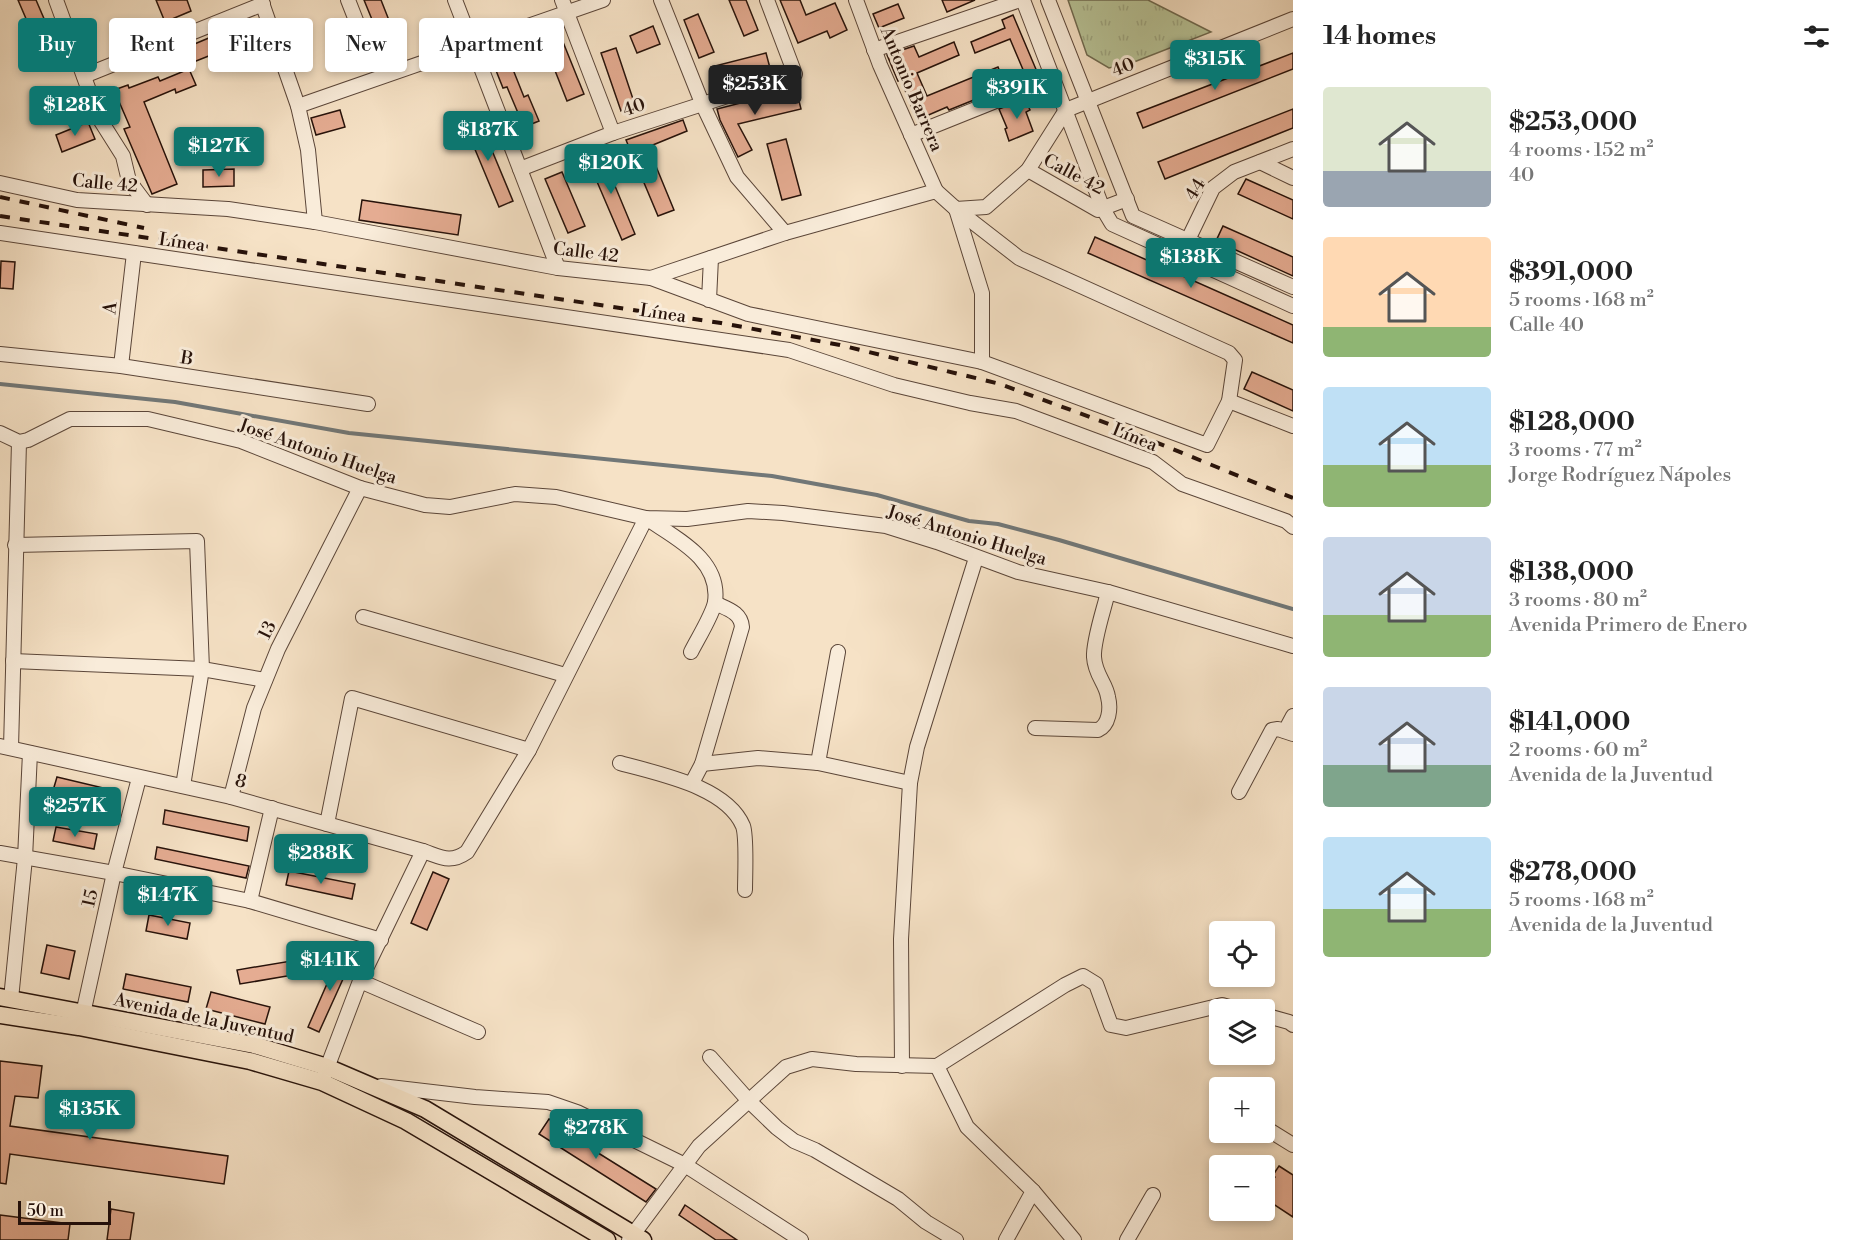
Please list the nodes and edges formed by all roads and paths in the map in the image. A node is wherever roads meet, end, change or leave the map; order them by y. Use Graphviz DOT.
graph roads {
  1 [pos="56,0"];
  2 [pos="348,0"];
  3 [pos="455,0"];
  4 [pos="603,0"];
  5 [pos="661,0"];
  6 [pos="767,0"];
  7 [pos="856,0"];
  8 [pos="1021,0"];
  9 [pos="1048,0"];
  10 [pos="262,2"];
  11 [pos="565,6"];
  12 [pos="355,18"];
  13 [pos="462,18"];
  14 [pos="537,18"];
  15 [pos="1293,19"];
  16 [pos="874,50"];
  17 [pos="419,64"];
  18 [pos="483,72"];
  19 [pos="84,76"];
  20 [pos="1053,78"];
  21 [pos="1088,100"];
  22 [pos="702,103"];
  23 [pos="298,106"];
  24 [pos="1066,110"];
  25 [pos="613,133"];
  26 [pos="911,135"];
  27 [pos="1293,149"];
  28 [pos="1260,162"];
  29 [pos="520,169"];
  30 [pos="1028,170"];
  31 [pos="1293,178"];
  32 [pos="129,181"];
  33 [pos="0,183"];
  34 [pos="936,191"];
  35 [pos="1127,199"];
  36 [pos="122,204"];
  37 [pos="147,205"];
  38 [pos="956,209"];
  39 [pos="1103,209"];
  40 [pos="315,222"];
  41 [pos="0,233"];
  42 [pos="784,233"];
  43 [pos="1189,239"];
  44 [pos="134,253"];
  45 [pos="1179,254"];
  46 [pos="711,258"];
  47 [pos="558,268"];
  48 [pos="651,278"];
  49 [pos="1293,287"];
  50 [pos="709,300"];
  51 [pos="1293,306"];
  52 [pos="0,354"];
  53 [pos="982,362"];
  54 [pos="121,366"];
  55 [pos="1229,401"];
  56 [pos="368,404"];
  57 [pos="1293,426"];
  58 [pos="0,433"];
  59 [pos="19,442"];
  60 [pos="360,488"];
  61 [pos="646,518"];
  62 [pos="1293,527"];
  63 [pos="15,545"];
  64 [pos="976,558"];
  65 [pos="1108,592"];
  66 [pos="715,603"];
  67 [pos="363,617"];
  68 [pos="1293,646"];
  69 [pos="838,651"];
  70 [pos="691,652"];
  71 [pos="12,661"];
  72 [pos="202,669"];
  73 [pos="565,675"];
  74 [pos="265,680"];
  75 [pos="1293,716"];
  76 [pos="1035,728"];
  77 [pos="1289,732"];
  78 [pos="5,747"];
  79 [pos="529,750"];
  80 [pos="30,753"];
  81 [pos="818,762"];
  82 [pos="620,763"];
  83 [pos="702,764"];
  84 [pos="139,778"];
  85 [pos="693,783"];
  86 [pos="910,783"];
  87 [pos="183,786"];
  88 [pos="1239,792"];
  89 [pos="231,797"];
  90 [pos="272,808"];
  91 [pos="327,824"];
  92 [pos="423,851"];
  93 [pos="0,853"];
  94 [pos="26,858"];
  95 [pos="114,873"];
  96 [pos="745,890"];
  97 [pos="250,902"];
  98 [pos="381,940"];
  99 [pos="360,981"];
  100 [pos="6,998"];
  101 [pos="1209,1008"];
  102 [pos="0,1014"];
  103 [pos="1275,1019"];
  104 [pos="81,1020"];
  105 [pos="1293,1025"];
  106 [pos="478,1032"];
  107 [pos="710,1056"];
  108 [pos="902,1066"];
  109 [pos="937,1066"];
  110 [pos="324,1075"];
  111 [pos="372,1085"];
  112 [pos="749,1101"];
  113 [pos="1275,1133"];
  114 [pos="1293,1144"];
  115 [pos="685,1166"];
  116 [pos="1033,1191"];
  117 [pos="1153,1195"];
  118 [pos="635,1238"];
  119 [pos="607,1240"];
  120 [pos="801,1240"];
  121 [pos="956,1240"];
  122 [pos="1006,1240"];
  123 [pos="1074,1240"];
  124 [pos="1127,1240"];
  1 -- 19 [label="street"];
  2 -- 12 [label="street"];
  3 -- 13 [label="street"];
  4 -- 11 [label="street"];
  5 -- 22 [label="street"];
  6 -- 22 [label="street, 40"];
  7 -- 16 [label="street, Antonio Barrera"];
  8 -- 16 [label="street"];
  8 -- 20 [label="street"];
  9 -- 21 [label="street"];
  10 -- 19 [label="street"];
  10 -- 23 [label="street"];
  11 -- 14 [label="street"];
  11 -- 25 [label="street"];
  15 -- 21 [label="street, 40"];
  16 -- 26 [label="street, Antonio Barrera"];
  17 -- 23 [label="street"];
  18 -- 29 [label="street"];
  19 -- 32 [label="street"];
  20 -- 24 [label="street"];
  20 -- 26 [label="street"];
  21 -- 24 [label="street, 40"];
  21 -- 35 [label="street"];
  22 -- 25 [label="street, 40"];
  22 -- 42 [label="street"];
  23 -- 40 [label="street"];
  24 -- 30 [label="street"];
  24 -- 39 [label="street"];
  25 -- 29 [label="street, 40"];
  26 -- 34 [label="street, Antonio Barrera"];
  27 -- 28 [label="street, 44"];
  28 -- 31 [label="street"];
  28 -- 43 [label="street, 44"];
  29 -- 47 [label="street"];
  30 -- 38 [label="street, Calle 42"];
  30 -- 39 [label="street, Calle 42"];
  32 -- 36 [label="street"];
  32 -- 37 [label="street"];
  33 -- 36 [label="street, Calle 42"];
  34 -- 38 [label="street"];
  34 -- 42 [label="street, Calle 42"];
  35 -- 39 [label="street, Calle 42"];
  35 -- 43 [label="street"];
  36 -- 37 [label="street, Calle 42"];
  37 -- 40 [label="street, Calle 42"];
  38 -- 53 [label="street"];
  38 -- 55 [label="street"];
  39 -- 45 [label="street"];
  40 -- 47 [label="street, Calle 42"];
  41 -- 44 [label="street, Línea"];
  42 -- 46 [label="street, Calle 42"];
  43 -- 45 [label="street, 44"];
  43 -- 49 [label="street"];
  44 -- 54 [label="street, A"];
  44 -- 62 [label="street, Línea"];
  45 -- 51 [label="street"];
  46 -- 48 [label="street, Calle 42"];
  46 -- 50 [label="street"];
  47 -- 48 [label="street, Calle 42"];
  48 -- 50 [label="street, Línea"];
  50 -- 53 [label="street, Línea"];
  52 -- 54 [label="street, B"];
  53 -- 55 [label="street, Línea"];
  54 -- 56 [label="street, B"];
  55 -- 57 [label="street"];
  58 -- 59 [label="street"];
  59 -- 60 [label="street, José Antonio Huelga"];
  59 -- 63 [label="street"];
  60 -- 61 [label="street, José Antonio Huelga"];
  60 -- 74 [label="street, 13"];
  61 -- 64 [label="street, José Antonio Huelga"];
  61 -- 66 [label="street"];
  61 -- 73 [label="street"];
  63 -- 71 [label="street"];
  63 -- 72 [label="street"];
  64 -- 65 [label="street, José Antonio Huelga"];
  64 -- 86 [label="street"];
  65 -- 68 [label="street, José Antonio Huelga"];
  65 -- 76 [label="street"];
  66 -- 70 [label="street"];
  66 -- 83 [label="street"];
  67 -- 73 [label="street"];
  69 -- 81 [label="street"];
  71 -- 72 [label="street"];
  71 -- 78 [label="street"];
  72 -- 74 [label="street"];
  72 -- 87 [label="street"];
  73 -- 79 [label="street"];
  74 -- 89 [label="street, 13"];
  75 -- 77 [label="street"];
  77 -- 88 [label="street"];
  78 -- 80 [label="street, 8"];
  79 -- 91 [label="street"];
  79 -- 92 [label="street, 8"];
  80 -- 84 [label="street, 8"];
  80 -- 94 [label="street"];
  81 -- 83 [label="street"];
  81 -- 86 [label="street"];
  82 -- 85 [label="street"];
  83 -- 85 [label="street"];
  84 -- 87 [label="street, 8"];
  84 -- 95 [label="street, 15"];
  85 -- 96 [label="street"];
  86 -- 108 [label="street"];
  87 -- 89 [label="street, 8"];
  89 -- 90 [label="street, 8"];
  90 -- 91 [label="street, 8"];
  90 -- 97 [label="street"];
  91 -- 92 [label="street, 8"];
  92 -- 98 [label="street"];
  93 -- 94 [label="street"];
  94 -- 95 [label="street"];
  94 -- 100 [label="street"];
  95 -- 97 [label="street"];
  95 -- 104 [label="street, 15"];
  97 -- 98 [label="street"];
  98 -- 99 [label="street"];
  99 -- 106 [label="street"];
  99 -- 110 [label="street"];
  100 -- 104 [label="main road, Avenida de la Juventud"];
  101 -- 109 [label="street"];
  102 -- 104 [label="main road, Avenida de la Juventud"];
  103 -- 105 [label="street"];
  104 -- 110 [label="main road, Avenida de la Juventud"];
  107 -- 112 [label="street"];
  108 -- 109 [label="street"];
  108 -- 112 [label="street"];
  109 -- 116 [label="street"];
  110 -- 111 [label="main road, Avenida de la Juventud"];
  110 -- 119 [label="main road, Avenida de la Juventud"];
  111 -- 115 [label="street"];
  111 -- 118 [label="main road, Avenida de la Juventud"];
  112 -- 115 [label="street"];
  112 -- 121 [label="street"];
  113 -- 114 [label="street"];
  115 -- 118 [label="street"];
  115 -- 120 [label="street"];
  116 -- 122 [label="street"];
  116 -- 123 [label="street"];
  117 -- 124 [label="street"];
}
